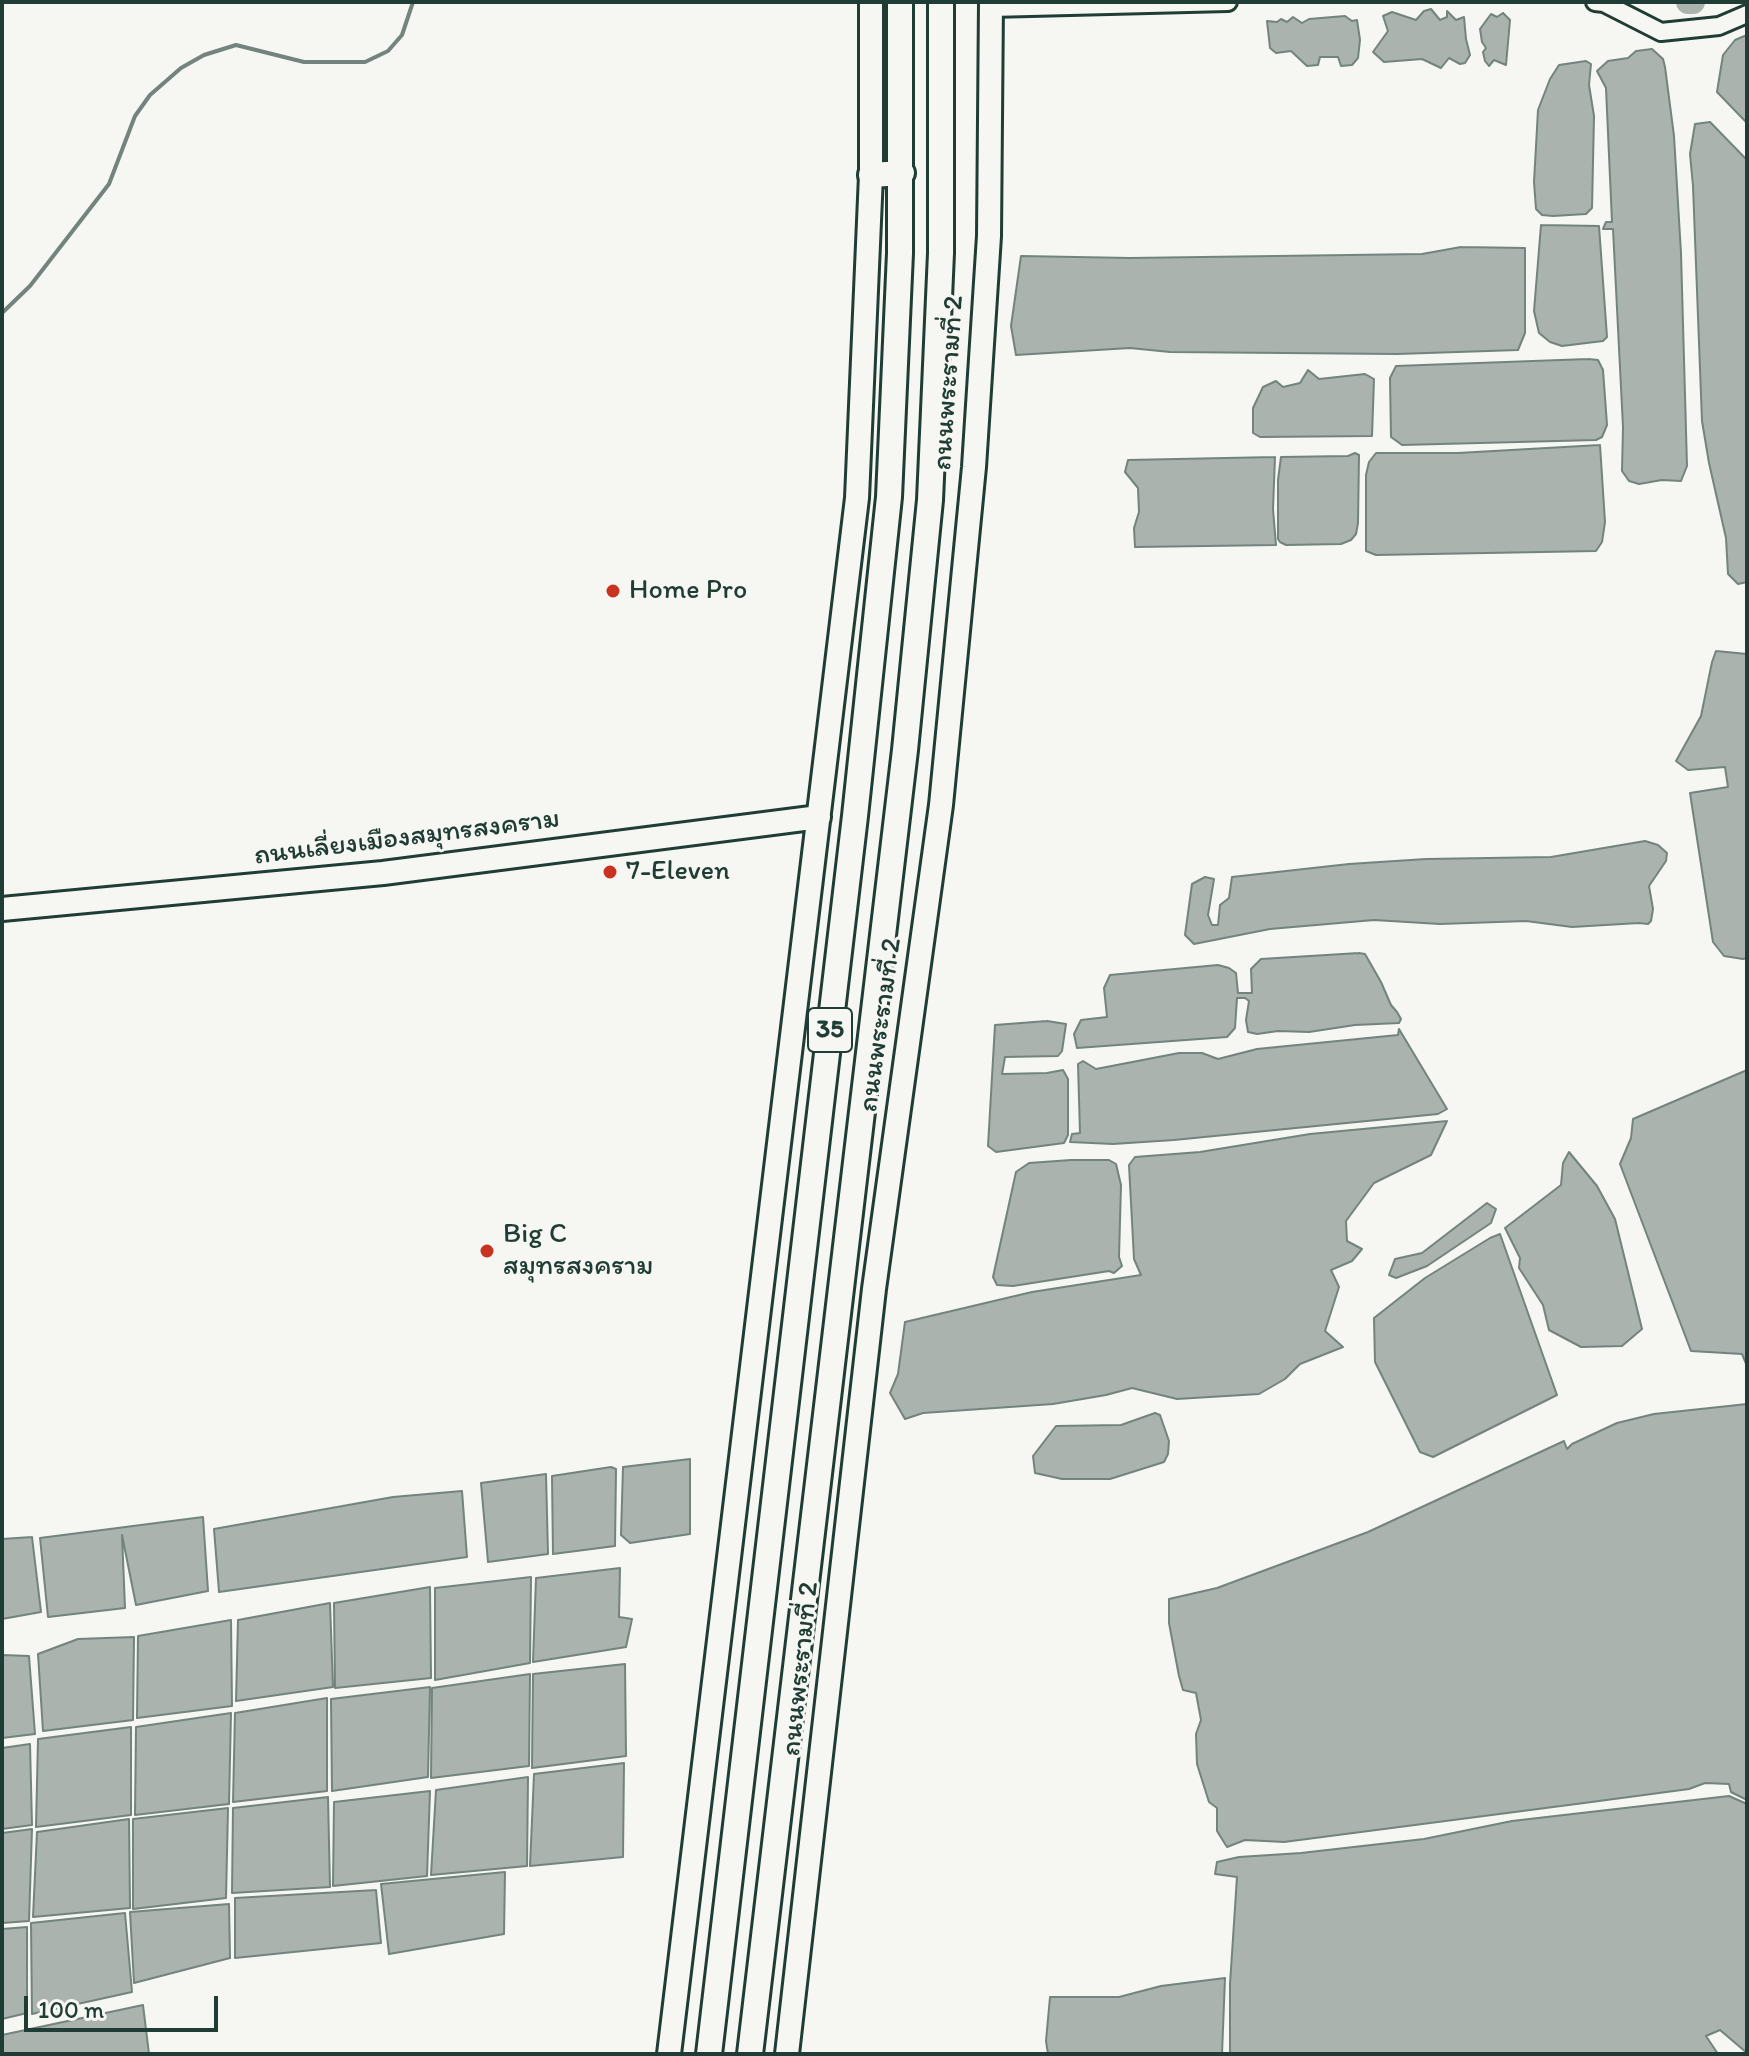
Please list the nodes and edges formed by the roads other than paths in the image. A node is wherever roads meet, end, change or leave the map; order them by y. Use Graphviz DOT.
graph roads {
  1 [pos="871,2"];
  2 [pos="900,2"];
  3 [pos="941,2"];
  4 [pos="1228,2"];
  5 [pos="1595,2"];
  6 [pos="991,5"];
  7 [pos="1747,14"];
  8 [pos="902,173"];
  9 [pos="871,175"];
  10 [pos="819,817"];
  11 [pos="2,909"];
  12 [pos="669,2054"];
  13 [pos="709,2054"];
  14 [pos="750,2054"];
  15 [pos="787,2054"];
  1 -- 9 [label="main road, 35"];
  2 -- 8 [label="highway, ถนนพระรามที่ 2 / 35"];
  3 -- 14 [label="highway, ถนนพระรามที่ 2 / 35"];
  4 -- 6 [label="street"];
  5 -- 7 [label="street"];
  6 -- 15 [label="main road, ถนนพระรามที่ 2"];
  8 -- 9 [label="highway"];
  8 -- 13 [label="highway, ถนนพระรามที่ 2 / 35"];
  9 -- 10 [label="main road, 35"];
  10 -- 11 [label="main road, ถนนเลี่ยงเมืองสมุทรสงคราม"];
  10 -- 12 [label="main road, 35"];
}
